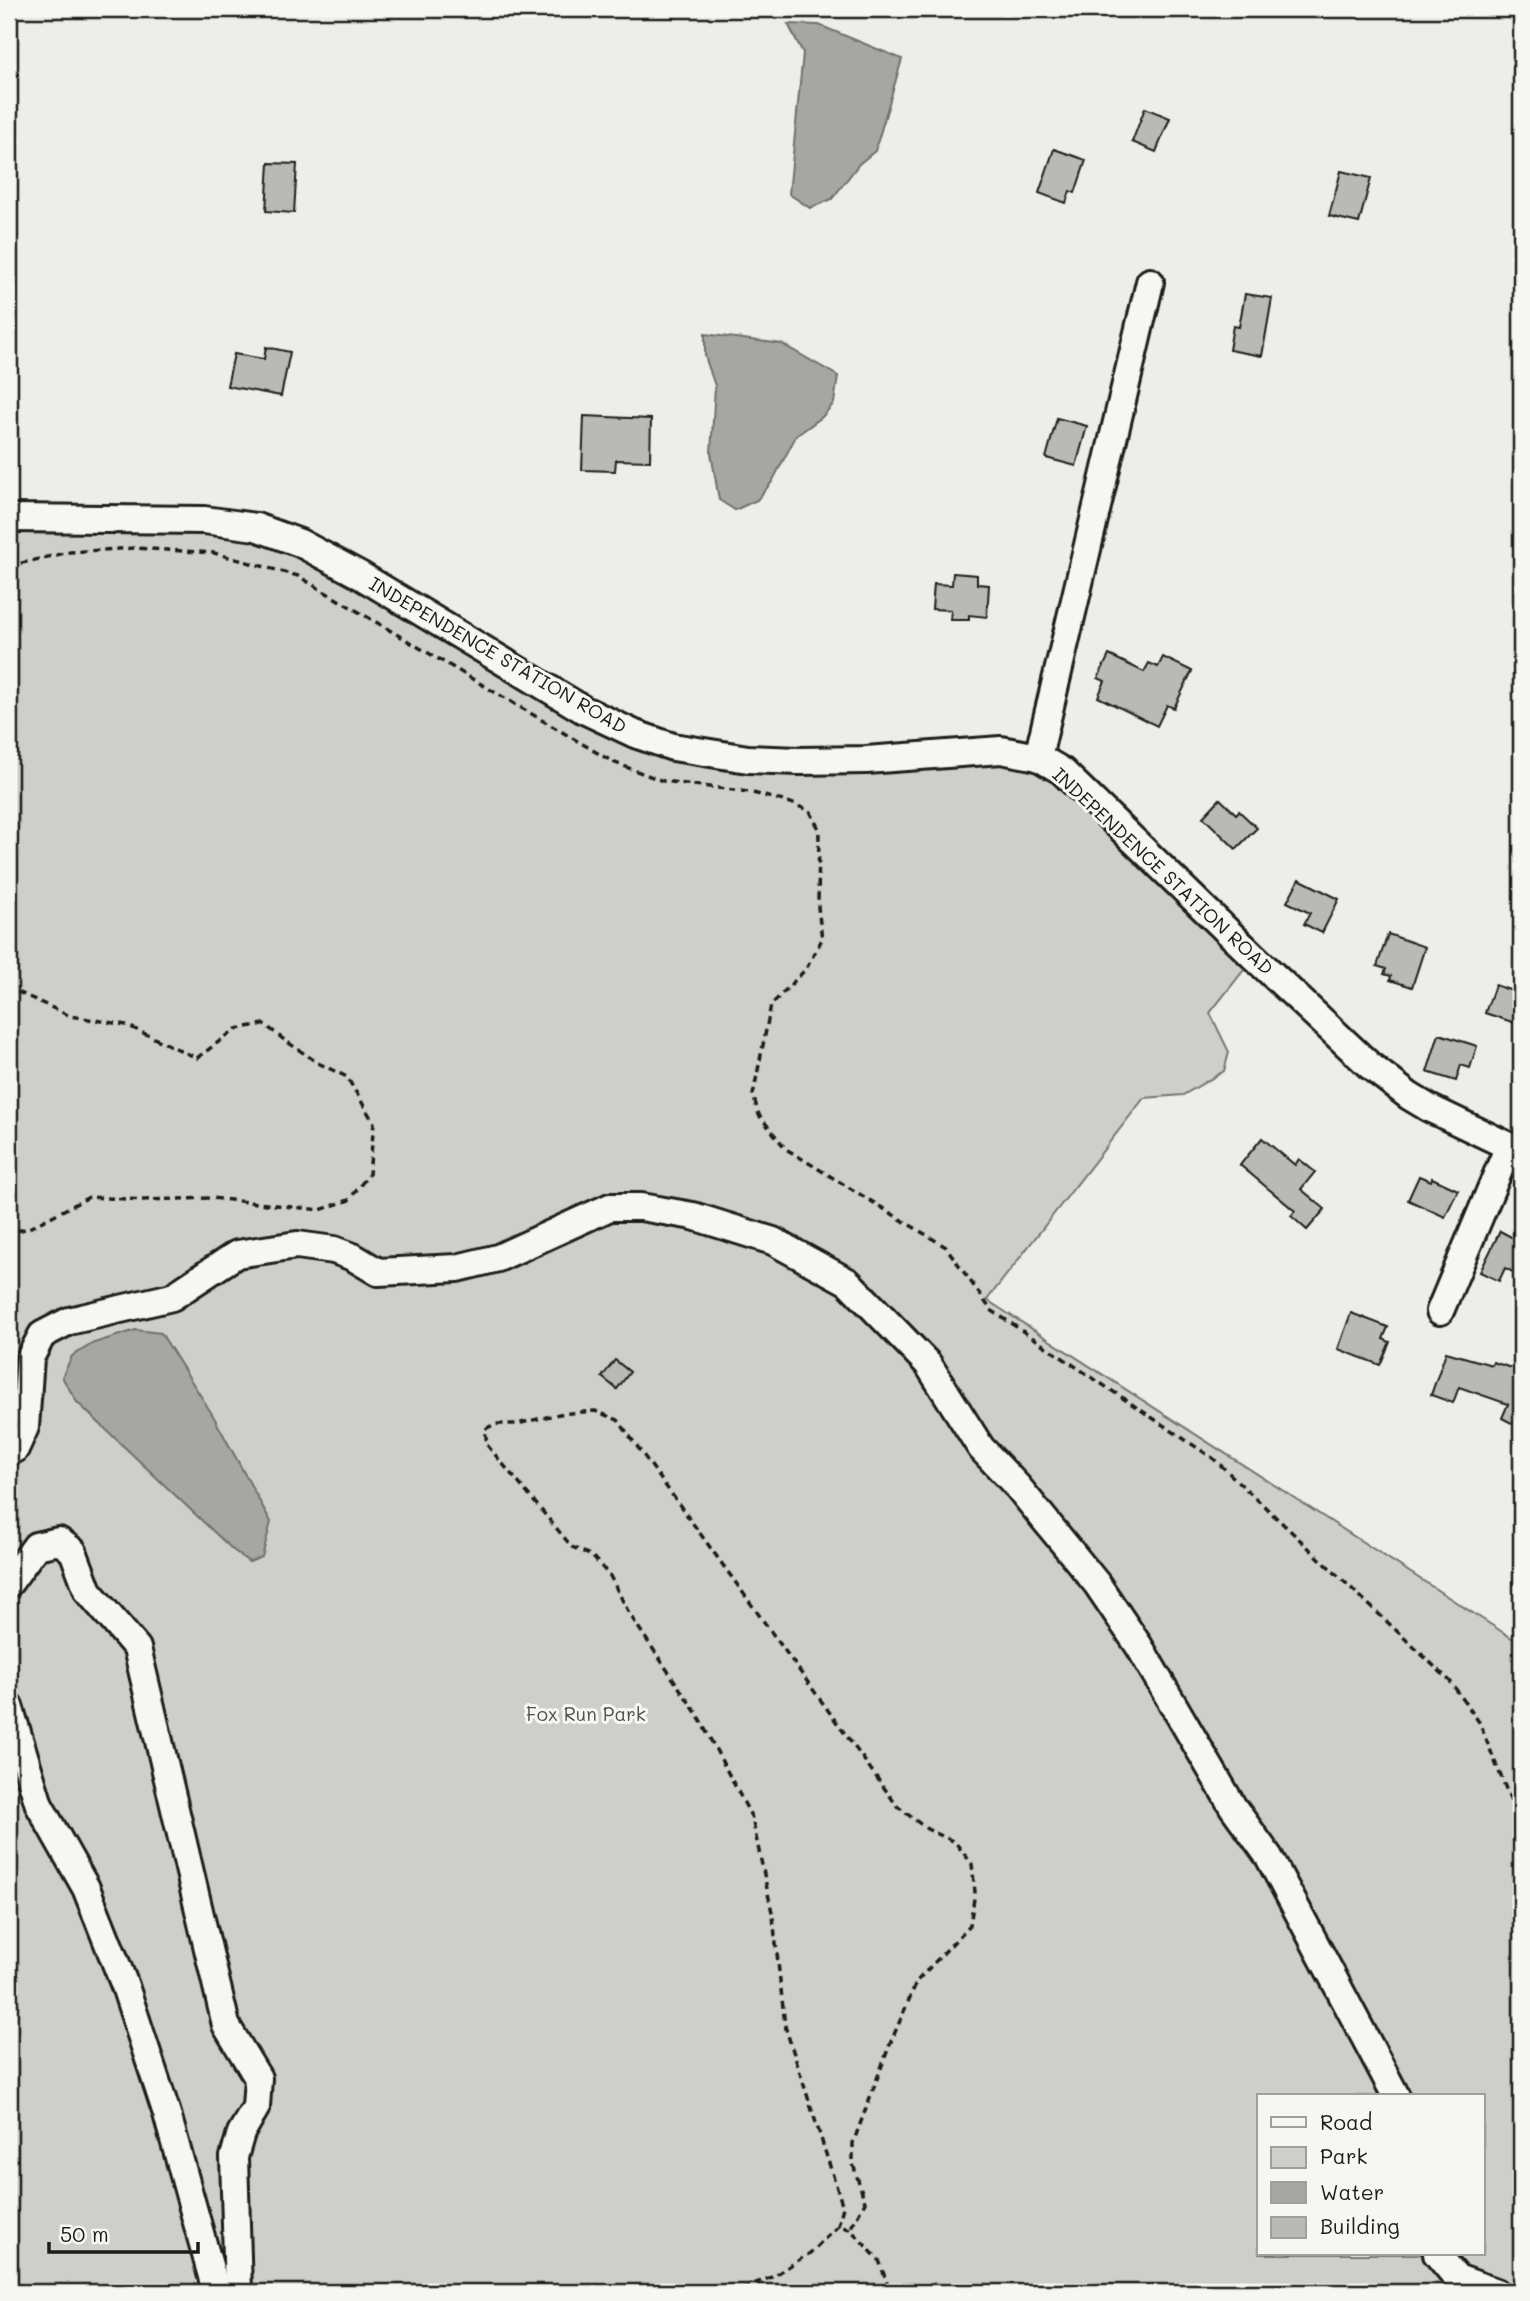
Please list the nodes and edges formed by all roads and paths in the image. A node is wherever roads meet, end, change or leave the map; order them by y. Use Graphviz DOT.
graph roads {
  1 [pos="1150,282"];
  2 [pos="9,518"];
  3 [pos="9,566"];
  4 [pos="1038,757"];
  5 [pos="9,984"];
  6 [pos="1515,1149"];
  7 [pos="9,1233"];
  8 [pos="1440,1311"];
  9 [pos="9,1452"];
  10 [pos="9,1583"];
  11 [pos="9,1706"];
  12 [pos="1521,1826"];
  13 [pos="1395,2094"];
  14 [pos="838,2226"];
  15 [pos="850,2229"];
  16 [pos="1439,2256"];
  17 [pos="213,2292"];
  18 [pos="238,2292"];
  19 [pos="732,2292"];
  20 [pos="890,2292"];
  21 [pos="1496,2292"];
  1 -- 4 [label="street"];
  2 -- 4 [label="street, INDEPENDENCE STATION ROAD"];
  3 -- 12 [label="path"];
  4 -- 6 [label="street, INDEPENDENCE STATION ROAD"];
  5 -- 7 [label="path"];
  6 -- 8 [label="street"];
  9 -- 13 [label="street"];
  10 -- 18 [label="street"];
  11 -- 17 [label="street"];
  14 -- 15 [label="path"];
  14 -- 15 [label="path"];
  14 -- 19 [label="path"];
  15 -- 20 [label="path"];
  16 -- 21 [label="street"];
}
